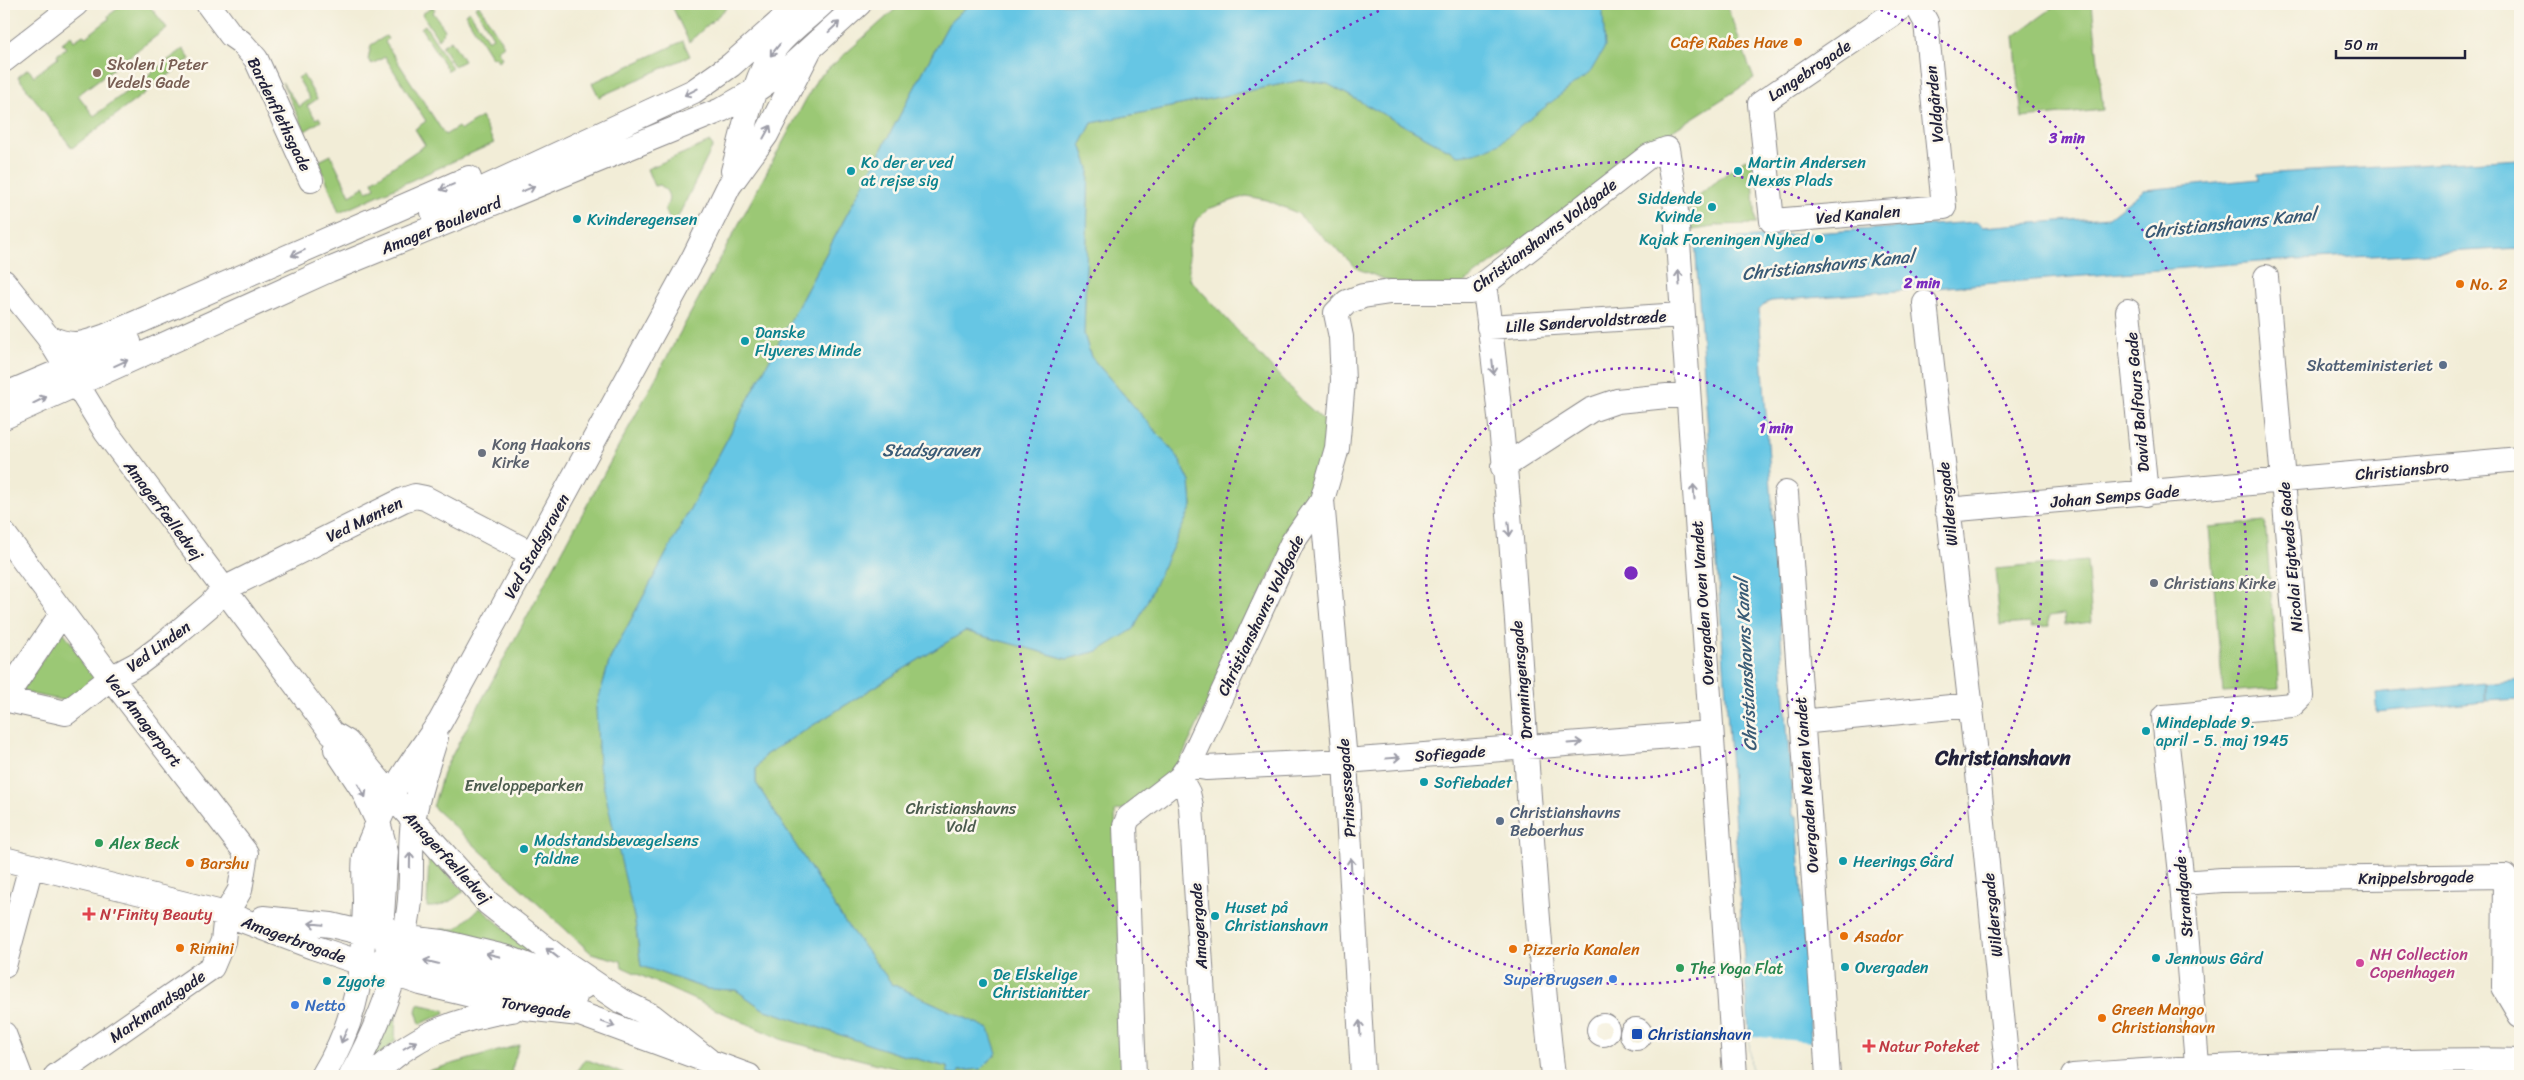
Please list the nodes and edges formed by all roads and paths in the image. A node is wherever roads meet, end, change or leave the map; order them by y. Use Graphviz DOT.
graph roads {
  1 [pos="76,4"];
  2 [pos="208,4"];
  3 [pos="800,4"];
  4 [pos="822,4"];
  5 [pos="859,4"];
  6 [pos="1907,4"];
  7 [pos="1916,4"];
  8 [pos="810,50"];
  9 [pos="4,60"];
  10 [pos="756,90"];
  11 [pos="1649,156"];
  12 [pos="544,159"];
  13 [pos="311,180"];
  14 [pos="730,186"];
  15 [pos="1944,207"];
  16 [pos="1772,221"];
  17 [pos="2266,277"];
  18 [pos="4,282"];
  19 [pos="1484,284"];
  20 [pos="1925,303"];
  21 [pos="2128,311"];
  22 [pos="1682,315"];
  23 [pos="1489,327"];
  24 [pos="48,337"];
  25 [pos="72,375"];
  26 [pos="1688,394"];
  27 [pos="4,395"];
  28 [pos="4,417"];
  29 [pos="2520,459"];
  30 [pos="1504,467"];
  31 [pos="2283,481"];
  32 [pos="1786,493"];
  33 [pos="2146,494"];
  34 [pos="1322,500"];
  35 [pos="1948,510"];
  36 [pos="4,534"];
  37 [pos="532,554"];
  38 [pos="224,589"];
  39 [pos="63,612"];
  40 [pos="111,678"];
  41 [pos="4,699"];
  42 [pos="1971,705"];
  43 [pos="2164,717"];
  44 [pos="440,722"];
  45 [pos="1800,722"];
  46 [pos="332,733"];
  47 [pos="1711,733"];
  48 [pos="1527,746"];
  49 [pos="1344,761"];
  50 [pos="1185,771"];
  51 [pos="390,794"];
  52 [pos="413,820"];
  53 [pos="378,822"];
  54 [pos="4,859"];
  55 [pos="31,866"];
  56 [pos="2182,883"];
  57 [pos="226,914"];
  58 [pos="384,957"];
  59 [pos="4,966"];
  60 [pos="621,1001"];
  61 [pos="526,1008"];
  62 [pos="2520,1015"];
  63 [pos="652,1016"];
  64 [pos="4,1034"];
  65 [pos="708,1060"];
  66 [pos="2520,1061"];
  67 [pos="2198,1072"];
  68 [pos="20,1076"];
  69 [pos="56,1076"];
  70 [pos="323,1076"];
  71 [pos="350,1076"];
  72 [pos="373,1076"];
  73 [pos="749,1076"];
  74 [pos="1134,1076"];
  75 [pos="1208,1076"];
  76 [pos="1363,1076"];
  77 [pos="1553,1076"];
  78 [pos="1735,1076"];
  79 [pos="1828,1076"];
  80 [pos="2008,1076"];
  81 [pos="2072,1076"];
  1 -- 9 [label="street"];
  2 -- 13 [label="street, Bardenflethsgade"];
  3 -- 12 [label="street, Amager Boulevard, one-way"];
  4 -- 10 [label="street, Ved Stadsgraven, one-way"];
  8 -- 5 [label="street, Amager Boulevard, one-way"];
  6 -- 16 [label="street, Langebrogade"];
  7 -- 15 [label="street, Voldgården"];
  8 -- 10 [label="street, Amager Boulevard"];
  14 -- 8 [label="street, Ved Stadsgraven, one-way"];
  10 -- 14 [label="street, Ved Stadsgraven"];
  25 -- 10 [label="street, Amager Boulevard, one-way"];
  11 -- 19 [label="street, Christianshavns Voldgade"];
  22 -- 11 [label="street, Overgaden Oven Vandet, one-way"];
  12 -- 24 [label="street, one-way"];
  12 -- 25 [label="street, Amager Boulevard"];
  14 -- 37 [label="street, Ved Stadsgraven"];
  15 -- 16 [label="street, Ved Kanalen"];
  17 -- 31 [label="street, Nicolai Eigtveds Gade"];
  18 -- 24 [label="street, Amagerfælledvej"];
  19 -- 23 [label="street, Dronningensgade"];
  19 -- 34 [label="street, Christianshavns Voldgade"];
  20 -- 35 [label="street, Wildersgade"];
  21 -- 33 [label="street, David Balfours Gade"];
  22 -- 23 [label="street, Lille Søndervoldstræde"];
  22 -- 26 [label="street, Overgaden Oven Vandet"];
  23 -- 30 [label="street, Dronningensgade, one-way"];
  24 -- 25 [label="street, Amagerfælledvej"];
  25 -- 27 [label="street, Amager Boulevard"];
  28 -- 25 [label="street, Amager Boulevard, one-way"];
  25 -- 38 [label="street, Amagerfælledvej"];
  26 -- 30 [label="street"];
  47 -- 26 [label="street, Overgaden Oven Vandet, one-way"];
  29 -- 31 [label="street, Christiansbro"];
  30 -- 48 [label="street, Dronningensgade, one-way"];
  31 -- 33 [label="street, Johan Semps Gade"];
  31 -- 43 [label="street, Nicolai Eigtveds Gade"];
  32 -- 45 [label="street, Overgaden Neden Vandet"];
  33 -- 35 [label="street, Johan Semps Gade"];
  34 -- 49 [label="street, Prinsessegade"];
  34 -- 50 [label="street, Christianshavns Voldgade"];
  35 -- 42 [label="street, Wildersgade"];
  36 -- 39 [label="street, Ved Amagerport"];
  37 -- 38 [label="street, Ved Mønten"];
  37 -- 44 [label="street, Ved Stadsgraven"];
  38 -- 40 [label="street, Ved Linden"];
  38 -- 46 [label="street, Amagerfælledvej"];
  39 -- 40 [label="street, Ved Amagerport"];
  39 -- 41 [label="street, Ved Linden"];
  40 -- 41 [label="street, Ved Linden"];
  40 -- 57 [label="street, Ved Amagerport"];
  42 -- 45 [label="street"];
  42 -- 80 [label="street, Wildersgade"];
  43 -- 56 [label="street, Strandgade"];
  44 -- 51 [label="street, Ved Stadsgraven"];
  44 -- 52 [label="street"];
  45 -- 79 [label="street, Overgaden Neden Vandet"];
  46 -- 51 [label="street, Amagerfælledvej"];
  46 -- 53 [label="street, Amagerfælledvej, one-way"];
  48 -- 47 [label="street, Sofiegade, one-way"];
  47 -- 78 [label="street, Overgaden Oven Vandet"];
  49 -- 48 [label="street, Sofiegade, one-way"];
  48 -- 77 [label="street, Dronningensgade"];
  49 -- 50 [label="street, Sofiegade"];
  76 -- 49 [label="street, Prinsessegade, one-way"];
  50 -- 74 [label="street, Christianshavns Voldgade"];
  50 -- 75 [label="street, Amagergade"];
  51 -- 52 [label="street, Amagerfælledvej"];
  51 -- 53 [label="street, Ved Stadsgraven"];
  58 -- 52 [label="street, one-way"];
  60 -- 52 [label="street, Amagerfælledvej, one-way"];
  53 -- 58 [label="street, Ved Stadsgraven"];
  54 -- 55 [label="street, Amagerbrogade"];
  55 -- 57 [label="street, Amagerbrogade"];
  55 -- 59 [label="street"];
  56 -- 62 [label="street, Knippelsbrogade"];
  56 -- 67 [label="street, Strandgade"];
  57 -- 58 [label="street, Amagerbrogade"];
  57 -- 69 [label="street, Markmandsgade"];
  60 -- 58 [label="street, Torvegade, one-way"];
  58 -- 61 [label="street, Torvegade"];
  63 -- 58 [label="street, one-way"];
  58 -- 70 [label="street, one-way"];
  58 -- 71 [label="street"];
  60 -- 63 [label="street, Amagerfælledvej"];
  61 -- 65 [label="street, Torvegade, one-way"];
  72 -- 61 [label="street, one-way"];
  63 -- 65 [label="street, Torvegade"];
  64 -- 68 [label="street"];
  65 -- 73 [label="street, Torvegade"];
  66 -- 67 [label="street"];
  67 -- 81 [label="street"];
}
